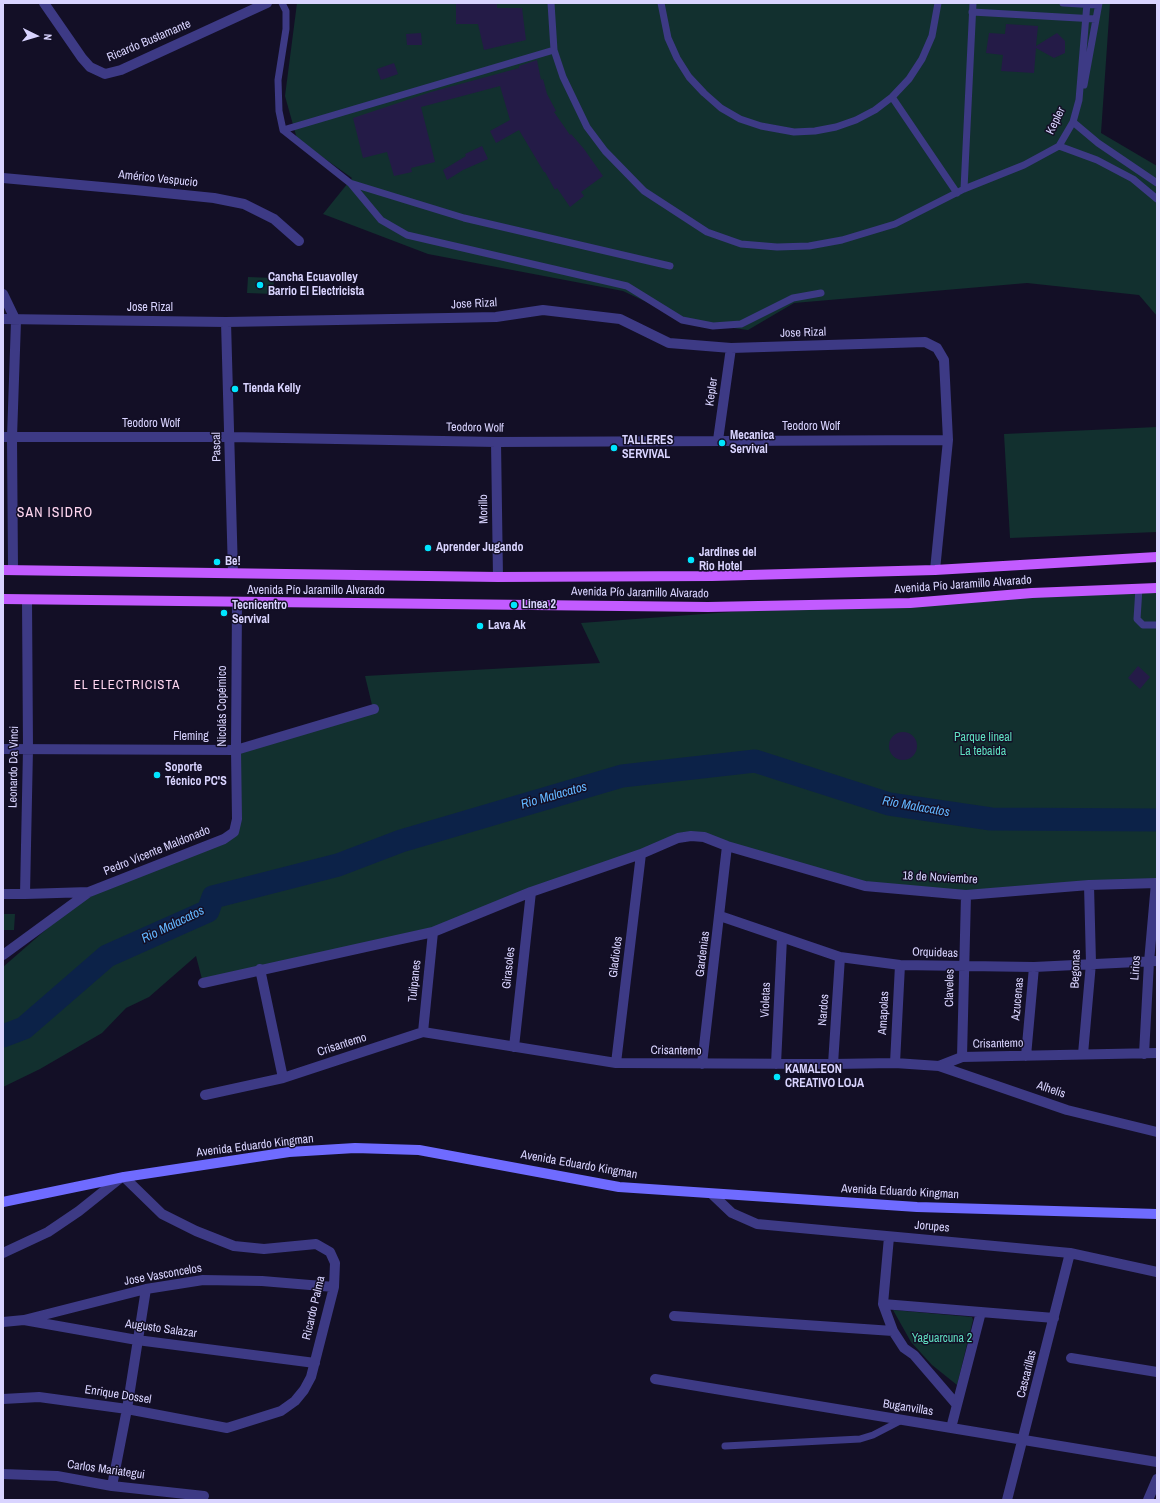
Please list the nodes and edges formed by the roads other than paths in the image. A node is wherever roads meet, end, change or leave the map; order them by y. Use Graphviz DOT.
graph roads {
  1 [pos="44,3"];
  2 [pos="267,3"];
  3 [pos="282,3"];
  4 [pos="551,3"];
  5 [pos="661,3"];
  6 [pos="938,3"];
  7 [pos="973,3"];
  8 [pos="1063,3"];
  9 [pos="1087,4"];
  10 [pos="1098,4"];
  11 [pos="972,12"];
  12 [pos="1086,18"];
  13 [pos="1096,19"];
  14 [pos="554,50"];
  15 [pos="892,97"];
  16 [pos="1079,100"];
  17 [pos="1073,122"];
  18 [pos="283,130"];
  19 [pos="1059,146"];
  20 [pos="3,178"];
  21 [pos="1157,183"];
  22 [pos="350,184"];
  23 [pos="960,191"];
  24 [pos="1157,199"];
  25 [pos="299,241"];
  26 [pos="670,266"];
  27 [pos="821,293"];
  28 [pos="3,294"];
  29 [pos="3,320"];
  30 [pos="16,321"];
  31 [pos="226,322"];
  32 [pos="731,348"];
  33 [pos="7,437"];
  34 [pos="230,437"];
  35 [pos="718,440"];
  36 [pos="948,440"];
  37 [pos="496,442"];
  38 [pos="1157,557"];
  39 [pos="8,570"];
  40 [pos="935,570"];
  41 [pos="233,572"];
  42 [pos="498,577"];
  43 [pos="1138,588"];
  44 [pos="1157,588"];
  45 [pos="3,600"];
  46 [pos="26,600"];
  47 [pos="237,603"];
  48 [pos="1157,625"];
  49 [pos="374,709"];
  50 [pos="3,749"];
  51 [pos="28,749"];
  52 [pos="236,750"];
  53 [pos="234,832"];
  54 [pos="727,846"];
  55 [pos="641,854"];
  56 [pos="1157,883"];
  57 [pos="1089,885"];
  58 [pos="89,892"];
  59 [pos="531,892"];
  60 [pos="3,894"];
  61 [pos="25,894"];
  62 [pos="966,895"];
  63 [pos="720,916"];
  64 [pos="433,932"];
  65 [pos="782,938"];
  66 [pos="3,954"];
  67 [pos="840,958"];
  68 [pos="1153,962"];
  69 [pos="1091,963"];
  70 [pos="900,965"];
  71 [pos="964,967"];
  72 [pos="1034,967"];
  73 [pos="260,969"];
  74 [pos="203,983"];
  75 [pos="423,1032"];
  76 [pos="514,1048"];
  77 [pos="1157,1053"];
  78 [pos="1083,1054"];
  79 [pos="1144,1054"];
  80 [pos="1026,1056"];
  81 [pos="962,1058"];
  82 [pos="616,1063"];
  83 [pos="895,1063"];
  84 [pos="702,1064"];
  85 [pos="776,1064"];
  86 [pos="833,1064"];
  87 [pos="939,1066"];
  88 [pos="283,1078"];
  89 [pos="205,1095"];
  90 [pos="1157,1132"];
  91 [pos="122,1178"];
  92 [pos="712,1194"];
  93 [pos="3,1202"];
  94 [pos="1157,1214"];
  95 [pos="889,1237"];
  96 [pos="3,1253"];
  97 [pos="1070,1253"];
  98 [pos="1157,1272"];
  99 [pos="334,1287"];
  100 [pos="146,1289"];
  101 [pos="883,1304"];
  102 [pos="981,1312"];
  103 [pos="674,1316"];
  104 [pos="1054,1318"];
  105 [pos="24,1320"];
  106 [pos="3,1322"];
  107 [pos="893,1332"];
  108 [pos="138,1340"];
  109 [pos="1071,1358"];
  110 [pos="315,1364"];
  111 [pos="1157,1372"];
  112 [pos="655,1379"];
  113 [pos="3,1399"];
  114 [pos="957,1405"];
  115 [pos="127,1409"];
  116 [pos="902,1420"];
  117 [pos="227,1428"];
  118 [pos="951,1428"];
  119 [pos="1023,1440"];
  120 [pos="725,1446"];
  121 [pos="1157,1462"];
  122 [pos="3,1474"];
  123 [pos="1157,1479"];
  124 [pos="112,1486"];
  125 [pos="204,1496"];
  126 [pos="1007,1500"];
  127 [pos="1148,1500"];
  1 -- 2 [label="street, Ricardo Bustamante"];
  3 -- 18 [label="lane"];
  4 -- 14 [label="lane, Kepler"];
  5 -- 15 [label="lane"];
  6 -- 15 [label="lane"];
  7 -- 11 [label="lane"];
  8 -- 9 [label="lane"];
  9 -- 10 [label="lane"];
  9 -- 12 [label="lane, Kepler"];
  10 -- 13 [label="lane"];
  11 -- 12 [label="lane"];
  11 -- 23 [label="lane"];
  12 -- 13 [label="lane"];
  12 -- 16 [label="lane, Kepler"];
  13 -- 16 [label="lane"];
  14 -- 18 [label="lane"];
  14 -- 23 [label="lane, Kepler"];
  15 -- 23 [label="lane"];
  16 -- 17 [label="lane, Kepler"];
  17 -- 19 [label="lane, Kepler"];
  17 -- 21 [label="lane"];
  18 -- 22 [label="lane"];
  19 -- 23 [label="lane, Kepler"];
  19 -- 24 [label="lane"];
  20 -- 25 [label="street, Américo Vespucio"];
  22 -- 26 [label="lane"];
  22 -- 27 [label="lane"];
  28 -- 30 [label="street"];
  29 -- 30 [label="street, Jose Rizal"];
  30 -- 31 [label="street, Jose Rizal"];
  30 -- 33 [label="street"];
  31 -- 32 [label="street, Jose Rizal"];
  31 -- 34 [label="street, Pascal"];
  32 -- 35 [label="street, Kepler"];
  32 -- 36 [label="street, Jose Rizal"];
  33 -- 34 [label="street, Teodoro Wolf"];
  33 -- 39 [label="street"];
  34 -- 37 [label="street, Teodoro Wolf"];
  34 -- 41 [label="street, Pascal"];
  35 -- 36 [label="street, Teodoro Wolf"];
  35 -- 37 [label="street, Teodoro Wolf"];
  36 -- 40 [label="street"];
  37 -- 42 [label="street, Morillo"];
  38 -- 40 [label="main road, Avenida Pío Jaramillo Alvarado"];
  39 -- 41 [label="main road, Avenida Pío Jaramillo Alvarado"];
  40 -- 42 [label="main road, Avenida Pío Jaramillo Alvarado"];
  41 -- 42 [label="main road, Avenida Pío Jaramillo Alvarado"];
  43 -- 44 [label="main road, Avenida Pío Jaramillo Alvarado"];
  43 -- 47 [label="main road, Avenida Pío Jaramillo Alvarado"];
  43 -- 48 [label="lane"];
  45 -- 46 [label="main road, Avenida Pío Jaramillo Alvarado"];
  46 -- 47 [label="main road, Avenida Pío Jaramillo Alvarado"];
  46 -- 51 [label="street, Leonardo Da Vinci"];
  47 -- 52 [label="street, Nicolás Copérnico"];
  49 -- 52 [label="street, Fleming"];
  50 -- 51 [label="street, Fleming"];
  51 -- 52 [label="street, Fleming"];
  51 -- 61 [label="street, Leonardo Da Vinci"];
  52 -- 53 [label="street, Nicolás Copérnico"];
  53 -- 58 [label="street, Pedro Vicente Maldonado"];
  54 -- 55 [label="street, 18 de Noviembre"];
  54 -- 62 [label="street, 18 de Noviembre"];
  54 -- 63 [label="street, Gardenias"];
  55 -- 59 [label="street, 18 de Noviembre"];
  55 -- 82 [label="street, Gladiolos"];
  56 -- 57 [label="street, 18 de Noviembre"];
  56 -- 68 [label="street, Lirios"];
  57 -- 62 [label="street, 18 de Noviembre"];
  57 -- 69 [label="street, Begonas"];
  58 -- 61 [label="street"];
  58 -- 66 [label="street"];
  59 -- 64 [label="street, 18 de Noviembre"];
  59 -- 76 [label="street, Girasoles"];
  60 -- 61 [label="street"];
  62 -- 71 [label="street, Claveles"];
  63 -- 65 [label="street, Orquideas"];
  63 -- 84 [label="street, Gardenias"];
  64 -- 73 [label="street, 18 de Noviembre"];
  64 -- 75 [label="street, Tulipanes"];
  65 -- 67 [label="street, Orquideas"];
  65 -- 85 [label="street, Violetas"];
  67 -- 70 [label="street, Orquideas"];
  67 -- 86 [label="street, Nardos"];
  68 -- 69 [label="street, Orquideas"];
  68 -- 79 [label="street, Lirios"];
  69 -- 72 [label="street, Orquideas"];
  69 -- 78 [label="street, Begonas"];
  70 -- 71 [label="street, Orquideas"];
  70 -- 83 [label="street, Amapolas"];
  71 -- 72 [label="street, Orquideas"];
  71 -- 81 [label="street, Claveles"];
  72 -- 80 [label="street, Azucenas"];
  73 -- 74 [label="street, 18 de Noviembre"];
  73 -- 88 [label="street"];
  75 -- 76 [label="street, Crisantemo"];
  75 -- 88 [label="street, Crisantemo"];
  76 -- 82 [label="street, Crisantemo"];
  77 -- 79 [label="street, Crisantemo"];
  78 -- 79 [label="street, Crisantemo"];
  78 -- 80 [label="street, Crisantemo"];
  80 -- 81 [label="street, Crisantemo"];
  81 -- 87 [label="street, Crisantemo"];
  82 -- 84 [label="street, Crisantemo"];
  83 -- 86 [label="street, Crisantemo"];
  83 -- 87 [label="street, Crisantemo"];
  84 -- 85 [label="street, Crisantemo"];
  85 -- 86 [label="street, Crisantemo"];
  87 -- 90 [label="street, Alhelis"];
  88 -- 89 [label="street, Crisantemo"];
  91 -- 92 [label="main road, Avenida Eduardo Kingman"];
  91 -- 93 [label="main road, Avenida Eduardo Kingman"];
  91 -- 96 [label="street"];
  91 -- 99 [label="street, Ricardo Palma"];
  92 -- 94 [label="main road, Avenida Eduardo Kingman"];
  92 -- 95 [label="street, Jorupes"];
  95 -- 97 [label="street, Jorupes"];
  95 -- 101 [label="street"];
  97 -- 98 [label="street, Jorupes"];
  97 -- 104 [label="street, Cascarillas"];
  99 -- 100 [label="street, Jose Vasconcelos"];
  99 -- 110 [label="street, Ricardo Palma"];
  100 -- 105 [label="street, Jose Vasconcelos"];
  100 -- 108 [label="street"];
  101 -- 102 [label="street"];
  101 -- 107 [label="street"];
  102 -- 104 [label="street"];
  102 -- 114 [label="street"];
  103 -- 107 [label="street"];
  104 -- 119 [label="street, Cascarillas"];
  105 -- 106 [label="street, Augusto Salazar"];
  105 -- 108 [label="street, Augusto Salazar"];
  107 -- 114 [label="street"];
  108 -- 110 [label="street, Augusto Salazar"];
  108 -- 115 [label="street"];
  109 -- 111 [label="street"];
  110 -- 117 [label="street, Ricardo Palma"];
  112 -- 116 [label="street, Buganvillas"];
  113 -- 115 [label="street, Enrique Dossel"];
  114 -- 118 [label="street"];
  115 -- 117 [label="street, Enrique Dossel"];
  115 -- 124 [label="street"];
  116 -- 118 [label="street, Buganvillas"];
  116 -- 120 [label="lane"];
  118 -- 119 [label="street, Buganvillas"];
  119 -- 121 [label="street, Buganvillas"];
  119 -- 126 [label="street, Cascarillas"];
  122 -- 124 [label="street, Carlos Mariategui"];
  123 -- 127 [label="street"];
  124 -- 125 [label="street, Carlos Mariategui"];
}
